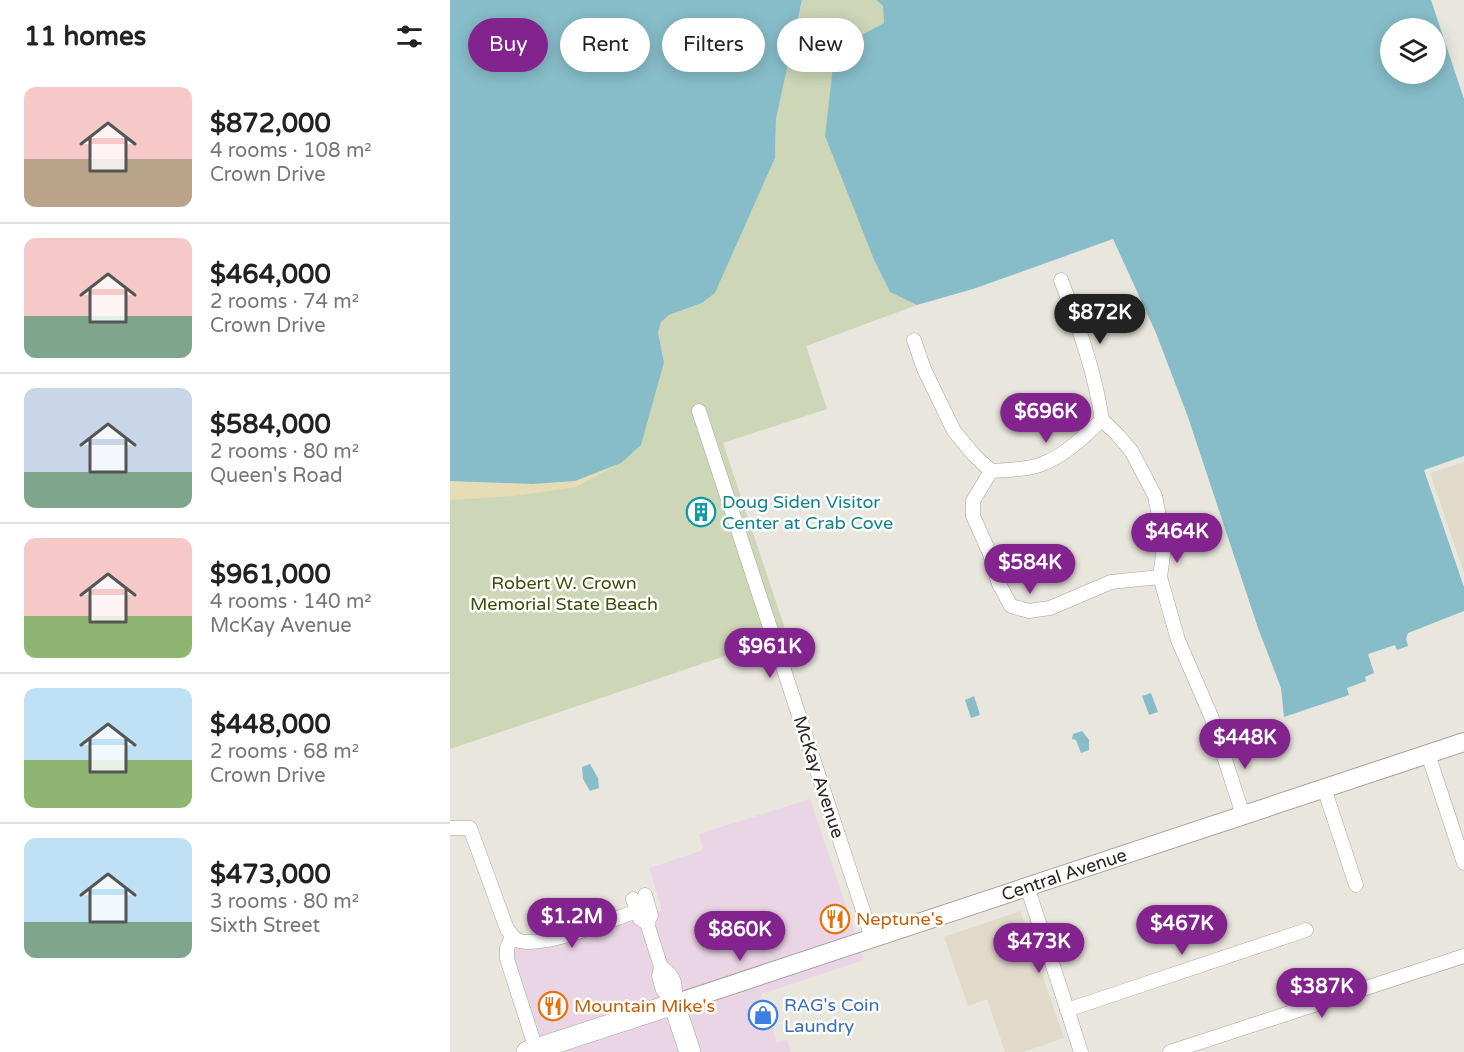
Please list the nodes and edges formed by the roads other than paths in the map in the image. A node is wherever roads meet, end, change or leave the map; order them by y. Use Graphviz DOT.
graph roads {
  1 [pos="1061,280"];
  2 [pos="914,340"];
  3 [pos="699,411"];
  4 [pos="1102,420"];
  5 [pos="991,471"];
  6 [pos="1160,577"];
  7 [pos="1464,742"];
  8 [pos="1428,754"];
  9 [pos="1324,788"];
  10 [pos="1243,815"];
  11 [pos="450,828"];
  12 [pos="1464,863"];
  13 [pos="1356,885"];
  14 [pos="1027,886"];
  15 [pos="1306,930"];
  16 [pos="512,937"];
  17 [pos="872,938"];
  18 [pos="1464,956"];
  19 [pos="674,1004"];
  20 [pos="1067,1010"];
  21 [pos="532,1051"];
  22 [pos="1076,1051"];
  23 [pos="690,1052"];
  24 [pos="1170,1052"];
  1 -- 4 [label="street"];
  2 -- 5 [label="street"];
  3 -- 17 [label="street, McKay Avenue"];
  4 -- 5 [label="street"];
  4 -- 6 [label="street"];
  5 -- 6 [label="street"];
  6 -- 10 [label="street"];
  7 -- 8 [label="street, Central Avenue"];
  8 -- 9 [label="street, Central Avenue"];
  8 -- 12 [label="street"];
  9 -- 10 [label="street, Central Avenue"];
  9 -- 13 [label="street"];
  10 -- 14 [label="street, Central Avenue"];
  11 -- 16 [label="street"];
  14 -- 17 [label="street, Central Avenue"];
  14 -- 20 [label="street"];
  15 -- 20 [label="street"];
  16 -- 19 [label="street"];
  16 -- 21 [label="street"];
  17 -- 19 [label="street, Central Avenue"];
  18 -- 24 [label="street"];
  19 -- 21 [label="main road, Central Avenue"];
  19 -- 23 [label="main road"];
  20 -- 22 [label="street"];
}
